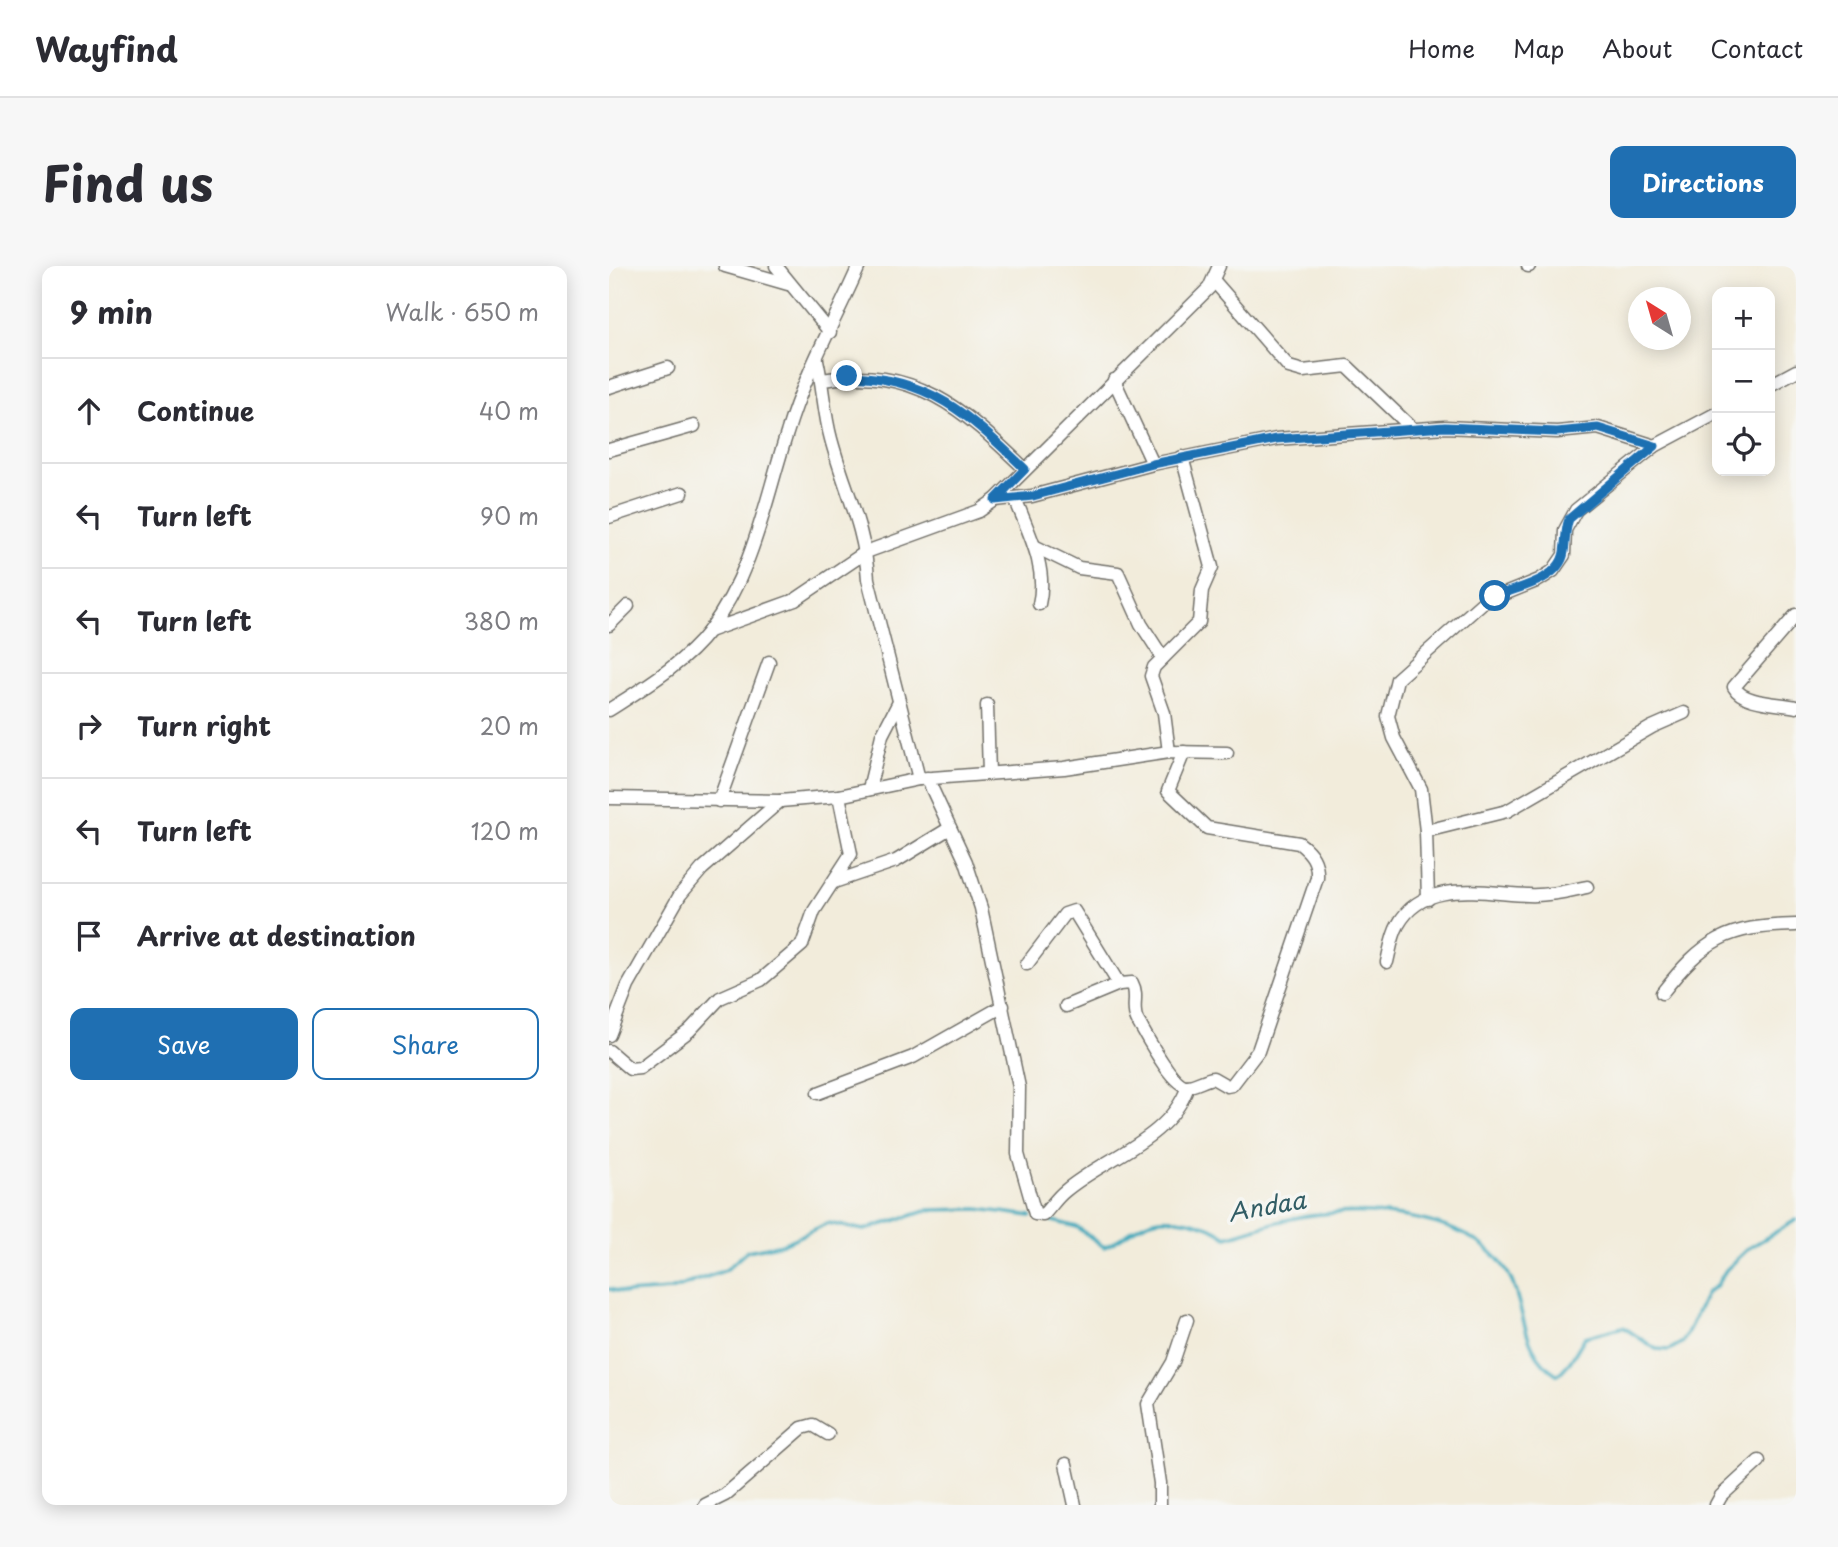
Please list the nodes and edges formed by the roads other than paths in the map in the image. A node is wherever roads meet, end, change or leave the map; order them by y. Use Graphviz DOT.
graph roads {
  1 [pos="725,266"];
  2 [pos="776,266"];
  3 [pos="859,266"];
  4 [pos="1219,266"];
  5 [pos="1214,281"];
  6 [pos="788,284"];
  7 [pos="830,332"];
  8 [pos="817,359"];
  9 [pos="668,368"];
  10 [pos="1796,371"];
  11 [pos="822,380"];
  12 [pos="1114,380"];
  13 [pos="1775,382"];
  14 [pos="609,387"];
  15 [pos="1712,416"];
  16 [pos="694,426"];
  17 [pos="1413,429"];
  18 [pos="1655,446"];
  19 [pos="609,450"];
  20 [pos="1182,457"];
  21 [pos="1153,464"];
  22 [pos="1025,469"];
  23 [pos="682,493"];
  24 [pos="1015,498"];
  25 [pos="995,500"];
  26 [pos="609,517"];
  27 [pos="1034,546"];
  28 [pos="866,552"];
  29 [pos="1039,604"];
  30 [pos="628,606"];
  31 [pos="1796,615"];
  32 [pos="609,625"];
  33 [pos="709,631"];
  34 [pos="1163,658"];
  35 [pos="769,662"];
  36 [pos="898,704"];
  37 [pos="987,705"];
  38 [pos="1796,707"];
  39 [pos="609,710"];
  40 [pos="1684,713"];
  41 [pos="1184,751"];
  42 [pos="1169,752"];
  43 [pos="1227,753"];
  44 [pos="989,774"];
  45 [pos="923,779"];
  46 [pos="869,789"];
  47 [pos="839,796"];
  48 [pos="609,798"];
  49 [pos="719,801"];
  50 [pos="781,801"];
  51 [pos="950,828"];
  52 [pos="1426,831"];
  53 [pos="834,882"];
  54 [pos="1587,887"];
  55 [pos="1429,899"];
  56 [pos="1796,925"];
  57 [pos="1387,962"];
  58 [pos="1027,964"];
  59 [pos="1119,984"];
  60 [pos="1662,992"];
  61 [pos="1003,1006"];
  62 [pos="1066,1006"];
  63 [pos="609,1035"];
  64 [pos="609,1051"];
  65 [pos="1188,1086"];
  66 [pos="818,1093"];
  67 [pos="1187,1321"];
  68 [pos="828,1434"];
  69 [pos="1759,1461"];
  70 [pos="1066,1464"];
  71 [pos="705,1505"];
  72 [pos="1075,1505"];
  73 [pos="1160,1505"];
  74 [pos="1716,1505"];
  1 -- 6 [label="street"];
  2 -- 6 [label="street"];
  3 -- 7 [label="street"];
  4 -- 5 [label="street"];
  5 -- 12 [label="street"];
  5 -- 17 [label="street"];
  6 -- 7 [label="street"];
  7 -- 8 [label="street"];
  8 -- 11 [label="street"];
  8 -- 33 [label="street"];
  9 -- 14 [label="street"];
  10 -- 13 [label="street"];
  11 -- 22 [label="street"];
  11 -- 28 [label="street"];
  12 -- 21 [label="street"];
  12 -- 22 [label="street"];
  15 -- 18 [label="street"];
  16 -- 19 [label="street"];
  17 -- 18 [label="street"];
  17 -- 20 [label="street"];
  18 -- 52 [label="street"];
  20 -- 21 [label="street"];
  20 -- 34 [label="street"];
  21 -- 24 [label="street"];
  22 -- 25 [label="street"];
  23 -- 26 [label="street"];
  24 -- 25 [label="street"];
  24 -- 27 [label="street"];
  25 -- 28 [label="street"];
  27 -- 29 [label="street"];
  27 -- 34 [label="street"];
  28 -- 33 [label="street"];
  28 -- 36 [label="street"];
  30 -- 32 [label="street"];
  31 -- 38 [label="street"];
  33 -- 39 [label="street"];
  34 -- 42 [label="street"];
  35 -- 49 [label="street"];
  36 -- 45 [label="street"];
  36 -- 46 [label="street"];
  37 -- 44 [label="street"];
  40 -- 52 [label="street"];
  41 -- 42 [label="street"];
  41 -- 43 [label="street"];
  41 -- 65 [label="street"];
  42 -- 44 [label="street"];
  44 -- 45 [label="street"];
  45 -- 46 [label="street"];
  45 -- 51 [label="street"];
  46 -- 47 [label="street"];
  47 -- 50 [label="street"];
  47 -- 53 [label="street"];
  48 -- 49 [label="street"];
  49 -- 50 [label="street"];
  50 -- 63 [label="street"];
  51 -- 53 [label="street"];
  51 -- 61 [label="street"];
  52 -- 55 [label="street"];
  53 -- 64 [label="street"];
  54 -- 55 [label="street"];
  55 -- 57 [label="street"];
  56 -- 60 [label="street"];
  58 -- 59 [label="street"];
  59 -- 62 [label="street"];
  59 -- 65 [label="street"];
  61 -- 65 [label="street"];
  61 -- 66 [label="street"];
  67 -- 73 [label="street"];
  68 -- 71 [label="street"];
  69 -- 74 [label="street"];
  70 -- 72 [label="street"];
}
